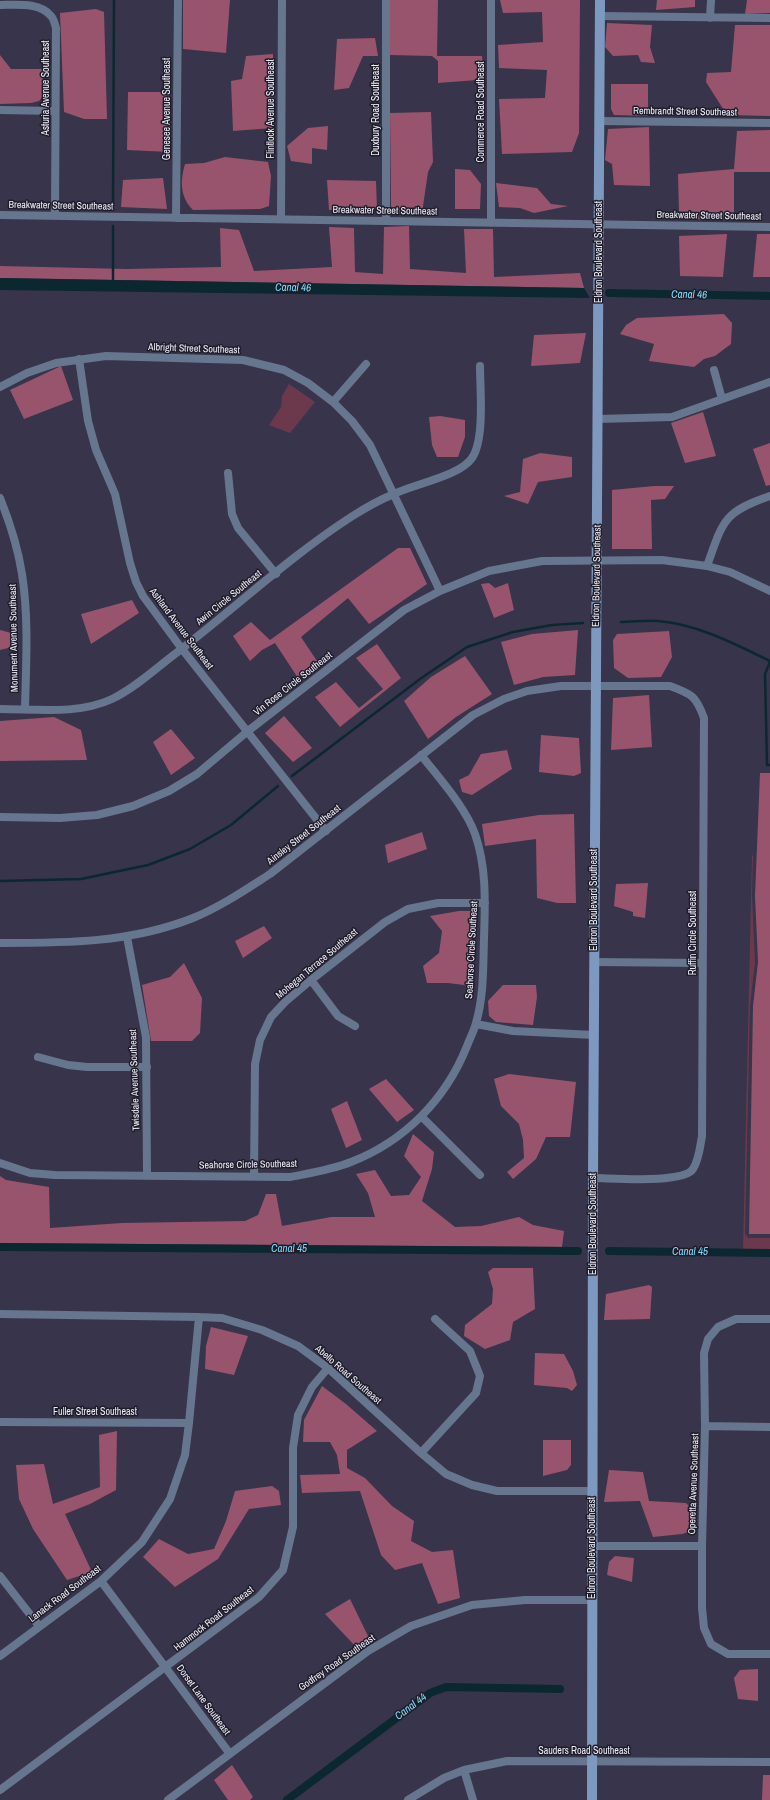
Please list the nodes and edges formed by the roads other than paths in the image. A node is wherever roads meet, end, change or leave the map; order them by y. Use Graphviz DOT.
graph roads {
  1 [pos="178,0"];
  2 [pos="282,0"];
  3 [pos="386,0"];
  4 [pos="491,0"];
  5 [pos="600,0"];
  6 [pos="711,0"];
  7 [pos="0,5"];
  8 [pos="600,16"];
  9 [pos="710,18"];
  10 [pos="770,18"];
  11 [pos="0,110"];
  12 [pos="56,111"];
  13 [pos="599,121"];
  14 [pos="770,123"];
  15 [pos="0,215"];
  16 [pos="55,216"];
  17 [pos="176,218"];
  18 [pos="281,219"];
  19 [pos="386,221"];
  20 [pos="491,223"];
  21 [pos="600,224"];
  22 [pos="770,227"];
  23 [pos="78,359"];
  24 [pos="366,364"];
  25 [pos="480,366"];
  26 [pos="714,370"];
  27 [pos="770,382"];
  28 [pos="0,387"];
  29 [pos="722,399"];
  30 [pos="333,402"];
  31 [pos="598,419"];
  32 [pos="228,473"];
  33 [pos="394,493"];
  34 [pos="770,496"];
  35 [pos="0,498"];
  36 [pos="597,559"];
  37 [pos="707,566"];
  38 [pos="276,574"];
  39 [pos="440,591"];
  40 [pos="770,591"];
  41 [pos="182,649"];
  42 [pos="595,686"];
  43 [pos="0,709"];
  44 [pos="26,709"];
  45 [pos="248,731"];
  46 [pos="421,755"];
  47 [pos="0,817"];
  48 [pos="326,831"];
  49 [pos="485,903"];
  50 [pos="127,937"];
  51 [pos="0,943"];
  52 [pos="594,962"];
  53 [pos="702,963"];
  54 [pos="311,980"];
  55 [pos="476,1024"];
  56 [pos="355,1026"];
  57 [pos="594,1035"];
  58 [pos="38,1057"];
  59 [pos="147,1067"];
  60 [pos="422,1117"];
  61 [pos="0,1163"];
  62 [pos="147,1175"];
  63 [pos="480,1175"];
  64 [pos="254,1176"];
  65 [pos="593,1178"];
  66 [pos="0,1314"];
  67 [pos="199,1317"];
  68 [pos="435,1319"];
  69 [pos="770,1319"];
  70 [pos="328,1368"];
  71 [pos="0,1422"];
  72 [pos="189,1423"];
  73 [pos="705,1426"];
  74 [pos="770,1427"];
  75 [pos="421,1453"];
  76 [pos="592,1491"];
  77 [pos="592,1546"];
  78 [pos="702,1546"];
  79 [pos="0,1576"];
  80 [pos="101,1582"];
  81 [pos="592,1600"];
  82 [pos="39,1626"];
  83 [pos="770,1654"];
  84 [pos="0,1656"];
  85 [pos="167,1668"];
  86 [pos="230,1754"];
  87 [pos="591,1761"];
  88 [pos="770,1762"];
  89 [pos="464,1770"];
  90 [pos="0,1790"];
  91 [pos="168,1800"];
  92 [pos="408,1800"];
  93 [pos="472,1800"];
  94 [pos="592,1800"];
  1 -- 17 [label="street, Genesee Avenue Southeast"];
  2 -- 18 [label="street, Flintlock Avenue Southeast"];
  3 -- 19 [label="street, Duxbury Road Southeast"];
  4 -- 20 [label="street, Commerce Road Southeast"];
  5 -- 8 [label="street, Eldron Boulevard Southeast"];
  6 -- 9 [label="street"];
  7 -- 12 [label="street, Asturia Avenue Southeast"];
  8 -- 9 [label="street"];
  8 -- 13 [label="street, Eldron Boulevard Southeast"];
  9 -- 10 [label="street"];
  11 -- 12 [label="street"];
  12 -- 16 [label="street, Asturia Avenue Southeast"];
  13 -- 14 [label="street, Rembrandt Street Southeast"];
  13 -- 21 [label="street, Eldron Boulevard Southeast"];
  15 -- 16 [label="street, Breakwater Street Southeast"];
  16 -- 17 [label="street, Breakwater Street Southeast"];
  17 -- 18 [label="street, Breakwater Street Southeast"];
  18 -- 19 [label="street, Breakwater Street Southeast"];
  19 -- 20 [label="street, Breakwater Street Southeast"];
  20 -- 21 [label="street, Breakwater Street Southeast"];
  21 -- 22 [label="street, Breakwater Street Southeast"];
  21 -- 31 [label="street, Eldron Boulevard Southeast"];
  23 -- 28 [label="street, Albright Street Southeast"];
  23 -- 30 [label="street, Albright Street Southeast"];
  23 -- 41 [label="street, Ashland Avenue Southeast"];
  24 -- 30 [label="street"];
  25 -- 33 [label="street, Awin Circle Southeast"];
  26 -- 29 [label="street"];
  27 -- 29 [label="street"];
  29 -- 31 [label="street"];
  30 -- 33 [label="street, Albright Street Southeast"];
  31 -- 36 [label="street, Eldron Boulevard Southeast"];
  32 -- 38 [label="street"];
  33 -- 38 [label="street, Awin Circle Southeast"];
  33 -- 39 [label="street, Albright Street Southeast"];
  34 -- 37 [label="street"];
  35 -- 44 [label="street, Monument Avenue Southeast"];
  36 -- 37 [label="street, Vin Rose Circle Southeast"];
  36 -- 39 [label="street, Vin Rose Circle Southeast"];
  36 -- 42 [label="street, Eldron Boulevard Southeast"];
  37 -- 40 [label="street, Vin Rose Circle Southeast"];
  38 -- 41 [label="street, Awin Circle Southeast"];
  39 -- 45 [label="street, Vin Rose Circle Southeast"];
  41 -- 44 [label="street, Awin Circle Southeast"];
  41 -- 45 [label="street, Ashland Avenue Southeast"];
  42 -- 46 [label="street, Ainsley Street Southeast"];
  42 -- 52 [label="street, Eldron Boulevard Southeast"];
  42 -- 53 [label="street, Ruffin Circle Southeast"];
  43 -- 44 [label="street, Awin Circle Southeast"];
  45 -- 47 [label="street, Vin Rose Circle Southeast"];
  45 -- 48 [label="street, Ashland Avenue Southeast"];
  46 -- 48 [label="street, Ainsley Street Southeast"];
  46 -- 49 [label="street, Seahorse Circle Southeast"];
  48 -- 50 [label="street, Ainsley Street Southeast"];
  49 -- 54 [label="street, Mohegan Terrace Southeast"];
  49 -- 55 [label="street, Seahorse Circle Southeast"];
  50 -- 51 [label="street, Ainsley Street Southeast"];
  50 -- 59 [label="street, Twisdale Avenue Southeast"];
  52 -- 53 [label="street"];
  52 -- 57 [label="street, Eldron Boulevard Southeast"];
  53 -- 65 [label="street, Ruffin Circle Southeast"];
  54 -- 56 [label="street"];
  54 -- 64 [label="street, Mohegan Terrace Southeast"];
  55 -- 57 [label="street"];
  55 -- 60 [label="street, Seahorse Circle Southeast"];
  57 -- 65 [label="street, Eldron Boulevard Southeast"];
  58 -- 59 [label="street"];
  59 -- 62 [label="street, Twisdale Avenue Southeast"];
  60 -- 63 [label="street"];
  60 -- 64 [label="street, Seahorse Circle Southeast"];
  61 -- 62 [label="street, Seahorse Circle Southeast"];
  62 -- 64 [label="street, Seahorse Circle Southeast"];
  65 -- 76 [label="street, Eldron Boulevard Southeast"];
  66 -- 67 [label="street, Abello Road Southeast"];
  67 -- 70 [label="street, Abello Road Southeast"];
  67 -- 72 [label="street, Lanack Road Southeast"];
  68 -- 75 [label="street"];
  69 -- 73 [label="street, Operetta Avenue Southeast"];
  70 -- 75 [label="street, Abello Road Southeast"];
  70 -- 85 [label="street, Hammock Road Southeast"];
  71 -- 72 [label="street, Fuller Street Southeast"];
  72 -- 80 [label="street, Lanack Road Southeast"];
  73 -- 74 [label="street"];
  73 -- 78 [label="street, Operetta Avenue Southeast"];
  75 -- 76 [label="street, Abello Road Southeast"];
  76 -- 77 [label="street, Eldron Boulevard Southeast"];
  77 -- 78 [label="street"];
  77 -- 81 [label="street, Eldron Boulevard Southeast"];
  78 -- 83 [label="street, Operetta Avenue Southeast"];
  79 -- 82 [label="street"];
  80 -- 82 [label="street, Lanack Road Southeast"];
  80 -- 85 [label="street, Dorset Lane Southeast"];
  81 -- 86 [label="street, Godfrey Road Southeast"];
  81 -- 87 [label="street, Eldron Boulevard Southeast"];
  82 -- 84 [label="street, Lanack Road Southeast"];
  85 -- 86 [label="street, Dorset Lane Southeast"];
  85 -- 90 [label="street, Hammock Road Southeast"];
  86 -- 91 [label="street, Godfrey Road Southeast"];
  87 -- 88 [label="street, Sauders Road Southeast"];
  87 -- 89 [label="street, Sauders Road Southeast"];
  87 -- 94 [label="street, Eldron Boulevard Southeast"];
  89 -- 92 [label="street, Sauders Road Southeast"];
  89 -- 93 [label="street"];
}
